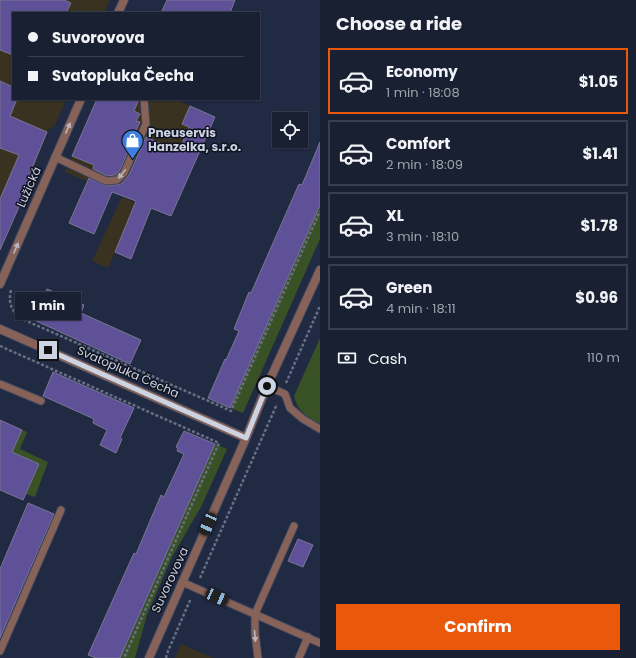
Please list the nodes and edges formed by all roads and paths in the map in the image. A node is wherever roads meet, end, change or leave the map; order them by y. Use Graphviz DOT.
graph roads {
  1 [pos="124,0"];
  2 [pos="118,12"];
  3 [pos="80,100"];
  4 [pos="144,100"];
  5 [pos="55,157"];
  6 [pos="320,211"];
  7 [pos="320,270"];
  8 [pos="0,284"];
  9 [pos="12,288"];
  10 [pos="320,306"];
  11 [pos="0,329"];
  12 [pos="0,346"];
  13 [pos="0,384"];
  14 [pos="267,386"];
  15 [pos="282,392"];
  16 [pos="40,401"];
  17 [pos="320,429"];
  18 [pos="246,438"];
  19 [pos="61,510"];
  20 [pos="294,526"];
  21 [pos="182,582"];
  22 [pos="196,588"];
  23 [pos="255,614"];
  24 [pos="308,637"];
  25 [pos="320,643"];
  26 [pos="0,651"];
  27 [pos="124,658"];
  28 [pos="148,658"];
  29 [pos="166,658"];
  30 [pos="258,658"];
  31 [pos="299,658"];
  1 -- 2 [label="street"];
  5 -- 3 [label="street, Lužická, one-way"];
  4 -- 5 [label="lane, one-way"];
  8 -- 5 [label="street, Lužická, one-way"];
  6 -- 9 [label="path"];
  7 -- 14 [label="street, Suvorovova"];
  10 -- 15 [label="path"];
  11 -- 18 [label="street, Svatopluka Čecha"];
  12 -- 27 [label="path"];
  13 -- 16 [label="lane"];
  14 -- 15 [label="lane"];
  14 -- 18 [label="street, Suvorovova"];
  15 -- 17 [label="lane"];
  15 -- 22 [label="path"];
  18 -- 21 [label="street, Suvorovova"];
  19 -- 26 [label="lane"];
  20 -- 23 [label="lane"];
  21 -- 22 [label="lane"];
  21 -- 28 [label="street, Suvorovova"];
  22 -- 23 [label="lane"];
  22 -- 29 [label="path"];
  23 -- 24 [label="lane"];
  23 -- 30 [label="lane, one-way"];
  24 -- 25 [label="lane"];
  24 -- 31 [label="lane"];
}
